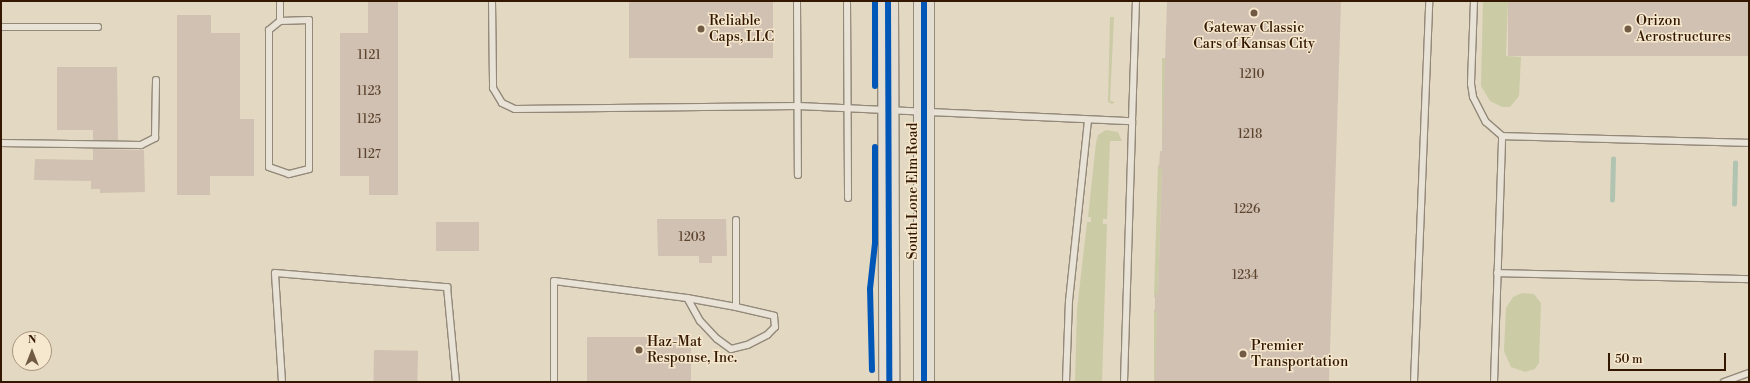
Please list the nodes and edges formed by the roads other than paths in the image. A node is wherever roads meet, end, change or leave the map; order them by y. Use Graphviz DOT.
graph roads {
  1 [pos="280,1"];
  2 [pos="492,1"];
  3 [pos="797,1"];
  4 [pos="847,1"];
  5 [pos="888,1"];
  6 [pos="924,1"];
  7 [pos="1136,1"];
  8 [pos="1429,1"];
  9 [pos="1474,1"];
  10 [pos="280,21"];
  11 [pos="1,27"];
  12 [pos="98,27"];
  13 [pos="156,80"];
  14 [pos="798,106"];
  15 [pos="847,108"];
  16 [pos="889,112"];
  17 [pos="925,113"];
  18 [pos="1088,120"];
  19 [pos="1132,121"];
  20 [pos="1502,136"];
  21 [pos="1,143"];
  22 [pos="1749,143"];
  23 [pos="798,175"];
  24 [pos="848,198"];
  25 [pos="736,220"];
  26 [pos="1497,273"];
  27 [pos="1749,279"];
  28 [pos="687,298"];
  29 [pos="736,307"];
  30 [pos="1749,373"];
  31 [pos="282,382"];
  32 [pos="456,382"];
  33 [pos="554,382"];
  34 [pos="889,382"];
  35 [pos="924,382"];
  36 [pos="1066,382"];
  37 [pos="1124,382"];
  38 [pos="1414,382"];
  39 [pos="1494,382"];
  40 [pos="1724,382"];
  1 -- 10 [label="lane"];
  2 -- 14 [label="lane"];
  3 -- 14 [label="lane"];
  4 -- 15 [label="lane"];
  5 -- 16 [label="main road, South Lone Elm Road"];
  6 -- 17 [label="main road, South Lone Elm Road"];
  7 -- 19 [label="lane"];
  8 -- 38 [label="lane"];
  9 -- 20 [label="lane"];
  10 -- 10 [label="lane"];
  11 -- 12 [label="lane"];
  13 -- 21 [label="lane"];
  14 -- 15 [label="lane"];
  14 -- 23 [label="lane"];
  15 -- 16 [label="lane"];
  15 -- 24 [label="lane"];
  16 -- 17 [label="lane"];
  16 -- 34 [label="main road, South Lone Elm Road"];
  17 -- 18 [label="lane"];
  17 -- 35 [label="main road, South Lone Elm Road"];
  18 -- 19 [label="lane"];
  18 -- 36 [label="lane"];
  19 -- 37 [label="lane"];
  20 -- 22 [label="lane"];
  20 -- 26 [label="lane"];
  25 -- 29 [label="lane"];
  26 -- 27 [label="lane"];
  26 -- 39 [label="lane"];
  28 -- 29 [label="lane"];
  28 -- 29 [label="lane"];
  28 -- 33 [label="lane"];
  30 -- 40 [label="lane"];
  31 -- 32 [label="lane"];
}
